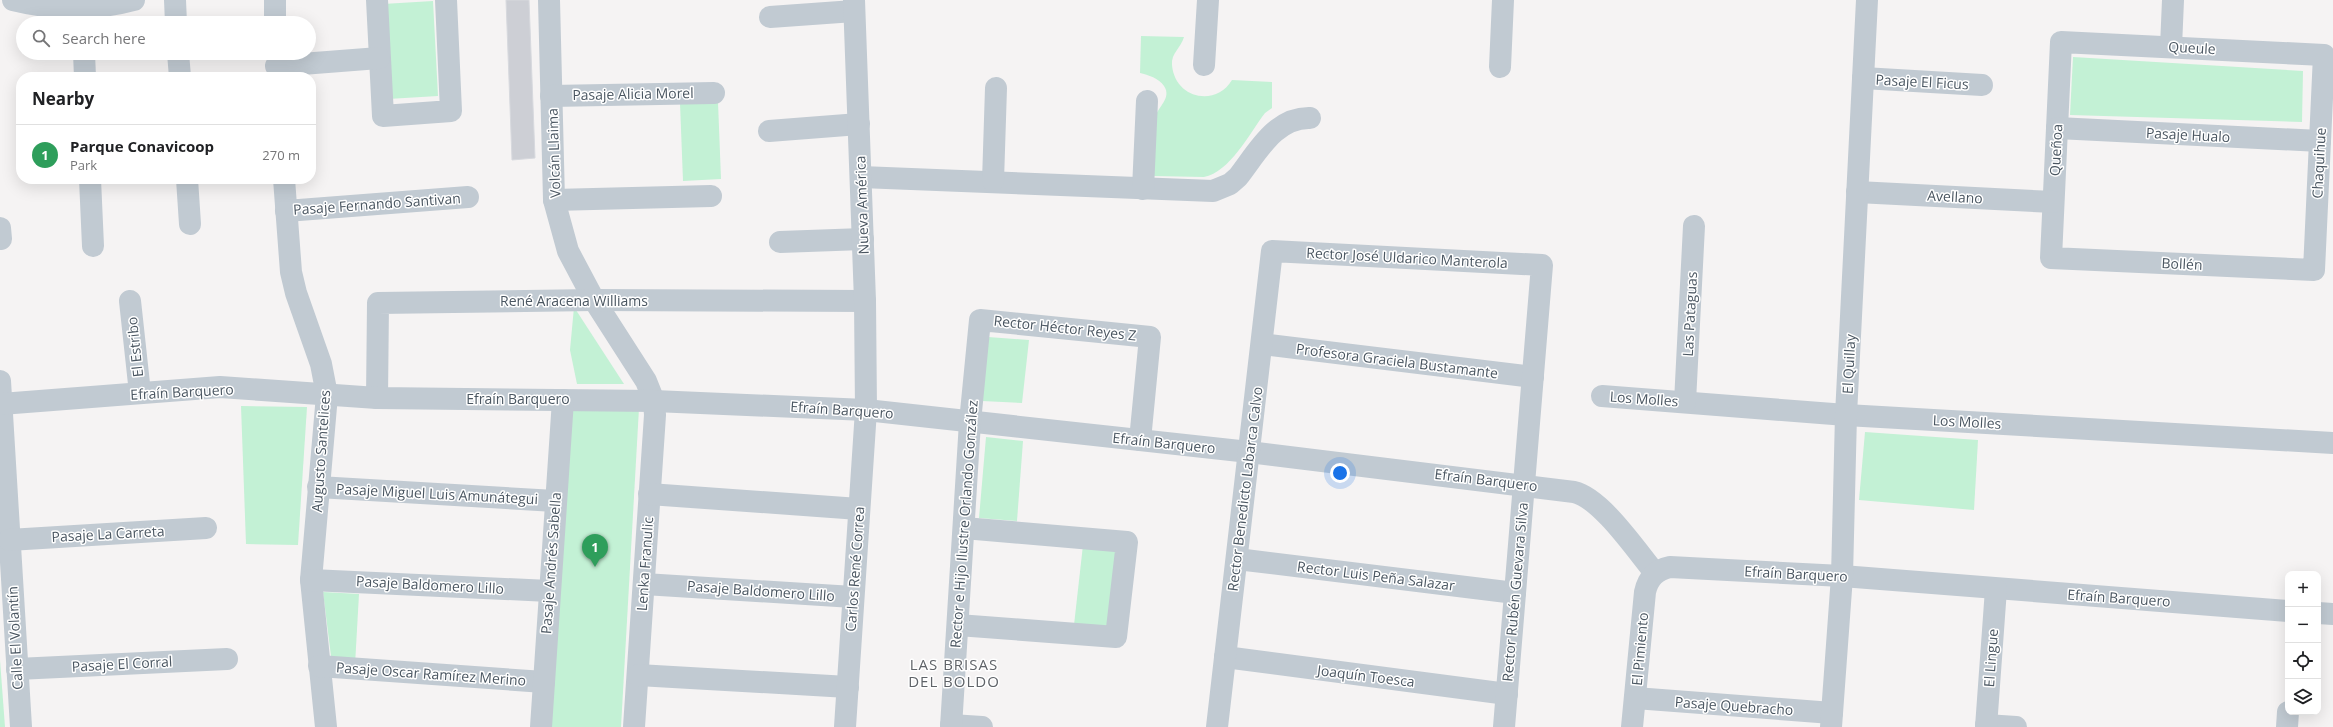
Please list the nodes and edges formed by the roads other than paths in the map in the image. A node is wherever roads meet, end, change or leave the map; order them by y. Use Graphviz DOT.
graph roads {
  1 [pos="13,0"];
  2 [pos="134,0"];
  3 [pos="175,0"];
  4 [pos="275,0"];
  5 [pos="377,0"];
  6 [pos="446,0"];
  7 [pos="549,0"];
  8 [pos="1208,0"];
  9 [pos="1503,0"];
  10 [pos="1867,0"];
  11 [pos="2173,0"];
  12 [pos="854,6"];
  13 [pos="83,16"];
  14 [pos="176,16"];
  15 [pos="275,16"];
  16 [pos="770,17"];
  17 [pos="2060,42"];
  18 [pos="2171,47"];
  19 [pos="2324,55"];
  20 [pos="378,58"];
  21 [pos="85,60"];
  22 [pos="179,60"];
  23 [pos="276,65"];
  24 [pos="1204,65"];
  25 [pos="1500,67"];
  26 [pos="86,72"];
  27 [pos="180,72"];
  28 [pos="1863,78"];
  29 [pos="1982,85"];
  30 [pos="996,88"];
  31 [pos="714,92"];
  32 [pos="551,96"];
  33 [pos="1147,101"];
  34 [pos="1310,118"];
  35 [pos="859,124"];
  36 [pos="2056,128"];
  37 [pos="769,131"];
  38 [pos="2320,141"];
  39 [pos="861,177"];
  40 [pos="993,181"];
  41 [pos="90,184"];
  42 [pos="187,184"];
  43 [pos="284,184"];
  44 [pos="1143,189"];
  45 [pos="1857,192"];
  46 [pos="711,196"];
  47 [pos="468,197"];
  48 [pos="554,200"];
  49 [pos="2053,202"];
  50 [pos="286,211"];
  51 [pos="190,224"];
  52 [pos="1694,226"];
  53 [pos="863,239"];
  54 [pos="780,242"];
  55 [pos="92,246"];
  56 [pos="1272,251"];
  57 [pos="2051,258"];
  58 [pos="1542,265"];
  59 [pos="2314,270"];
  60 [pos="594,300"];
  61 [pos="130,301"];
  62 [pos="865,301"];
  63 [pos="980,320"];
  64 [pos="1262,344"];
  65 [pos="1533,377"];
  66 [pos="0,381"];
  67 [pos="140,393"];
  68 [pos="327,396"];
  69 [pos="1602,396"];
  70 [pos="377,398"];
  71 [pos="563,400"];
  72 [pos="654,401"];
  73 [pos="1685,402"];
  74 [pos="1,404"];
  75 [pos="866,410"];
  76 [pos="1846,415"];
  77 [pos="970,422"];
  78 [pos="1140,440"];
  79 [pos="2333,443"];
  80 [pos="1249,452"];
  81 [pos="1524,485"];
  82 [pos="318,487"];
  83 [pos="649,494"];
  84 [pos="555,501"];
  85 [pos="859,509"];
  86 [pos="206,528"];
  87 [pos="964,528"];
  88 [pos="9,540"];
  89 [pos="1237,559"];
  90 [pos="1655,573"];
  91 [pos="1842,576"];
  92 [pos="311,580"];
  93 [pos="644,584"];
  94 [pos="1996,589"];
  95 [pos="549,591"];
  96 [pos="1515,593"];
  97 [pos="853,597"];
  98 [pos="2285,611"];
  99 [pos="2321,613"];
  100 [pos="2333,614"];
  101 [pos="958,626"];
  102 [pos="8,637"];
  103 [pos="1225,657"];
  104 [pos="227,659"];
  105 [pos="319,666"];
  106 [pos="17,669"];
  107 [pos="638,675"];
  108 [pos="544,682"];
  109 [pos="848,687"];
  110 [pos="1507,694"];
  111 [pos="1635,698"];
  112 [pos="2288,715"];
  113 [pos="1832,720"];
  114 [pos="951,726"];
  115 [pos="1986,726"];
  116 [pos="20,727"];
  117 [pos="326,727"];
  118 [pos="541,727"];
  119 [pos="634,727"];
  120 [pos="845,727"];
  121 [pos="982,727"];
  122 [pos="1217,727"];
  123 [pos="1504,727"];
  124 [pos="1632,727"];
  125 [pos="2016,727"];
  126 [pos="2287,727"];
  1 -- 13 [label="street"];
  2 -- 13 [label="street"];
  3 -- 14 [label="street"];
  4 -- 15 [label="street"];
  5 -- 20 [label="street"];
  6 -- 20 [label="street"];
  7 -- 32 [label="street, Volcán Llaima"];
  8 -- 24 [label="street"];
  9 -- 25 [label="street"];
  10 -- 28 [label="street, El Quillay"];
  11 -- 18 [label="street"];
  12 -- 16 [label="street"];
  12 -- 35 [label="street, Nueva América"];
  17 -- 18 [label="street, Queule"];
  17 -- 36 [label="street, Queñoa"];
  18 -- 19 [label="street, Queule"];
  19 -- 38 [label="street, Chaquihue"];
  20 -- 23 [label="street"];
  21 -- 26 [label="street"];
  22 -- 27 [label="street"];
  28 -- 29 [label="street, Pasaje El Ficus"];
  28 -- 45 [label="street, El Quillay"];
  30 -- 40 [label="street"];
  31 -- 32 [label="street, Pasaje Alicia Morel"];
  32 -- 48 [label="street, Volcán Llaima"];
  33 -- 44 [label="street"];
  34 -- 44 [label="street"];
  35 -- 37 [label="street"];
  35 -- 39 [label="street, Nueva América"];
  36 -- 38 [label="street, Pasaje Hualo"];
  36 -- 49 [label="street, Queñoa"];
  38 -- 59 [label="street, Chaquihue"];
  39 -- 40 [label="street"];
  39 -- 53 [label="street, Nueva América"];
  40 -- 44 [label="street"];
  41 -- 55 [label="street"];
  42 -- 51 [label="street"];
  43 -- 50 [label="street, Augusto Santelices"];
  45 -- 49 [label="street, Avellano"];
  45 -- 76 [label="street, El Quillay"];
  46 -- 48 [label="street"];
  47 -- 50 [label="street, Pasaje Fernando Santivan"];
  48 -- 60 [label="street, Volcán Llaima"];
  49 -- 57 [label="street, Queñoa"];
  50 -- 68 [label="street, Augusto Santelices"];
  52 -- 73 [label="street, Las Pataguas"];
  53 -- 54 [label="street"];
  53 -- 62 [label="street, Nueva América"];
  56 -- 58 [label="street, Rector José Uldarico Manterola"];
  56 -- 64 [label="street, Rector Benedicto Labarca Calvo"];
  57 -- 59 [label="street, Bollén"];
  58 -- 65 [label="street, Rector Rubén Guevara Silva"];
  60 -- 62 [label="street, René Aracena Williams"];
  60 -- 70 [label="street, René Aracena Williams"];
  60 -- 72 [label="street, Volcán Llaima"];
  61 -- 67 [label="street, El Estribo"];
  62 -- 75 [label="street, Nueva América"];
  63 -- 77 [label="street, Rector e Hijo Ilustre Orlando González"];
  63 -- 78 [label="street, Rector Héctor Reyes Z"];
  64 -- 65 [label="street, Profesora Graciela Bustamante"];
  64 -- 80 [label="street, Rector Benedicto Labarca Calvo"];
  65 -- 81 [label="street, Rector Rubén Guevara Silva"];
  66 -- 74 [label="street, Calle El Volantín"];
  67 -- 68 [label="street, Efraín Barquero"];
  67 -- 74 [label="street, Efraín Barquero"];
  68 -- 70 [label="street, Efraín Barquero"];
  68 -- 82 [label="street, Augusto Santelices"];
  69 -- 73 [label="street, Los Molles"];
  70 -- 71 [label="street, Efraín Barquero"];
  71 -- 72 [label="street, Efraín Barquero"];
  71 -- 84 [label="street, Pasaje Andrés Sabella"];
  72 -- 75 [label="street, Efraín Barquero"];
  72 -- 83 [label="street, Lenka Franulic"];
  73 -- 76 [label="street, Los Molles"];
  74 -- 88 [label="street, Calle El Volantín"];
  75 -- 77 [label="street, Efraín Barquero"];
  75 -- 85 [label="street, Carlos René Correa"];
  76 -- 79 [label="street, Los Molles"];
  76 -- 91 [label="street, El Quillay"];
  77 -- 78 [label="street, Efraín Barquero"];
  77 -- 87 [label="street, Rector e Hijo Ilustre Orlando González"];
  78 -- 80 [label="street, Efraín Barquero"];
  80 -- 81 [label="street, Efraín Barquero"];
  80 -- 89 [label="street, Rector Benedicto Labarca Calvo"];
  81 -- 90 [label="street, Efraín Barquero"];
  81 -- 96 [label="street, Rector Rubén Guevara Silva"];
  82 -- 84 [label="street, Pasaje Miguel Luis Amunátegui"];
  82 -- 92 [label="street, Augusto Santelices"];
  83 -- 85 [label="street"];
  83 -- 93 [label="street, Lenka Franulic"];
  84 -- 95 [label="street, Pasaje Andrés Sabella"];
  85 -- 97 [label="street, Carlos René Correa"];
  86 -- 88 [label="street, Pasaje La Carreta"];
  87 -- 101 [label="street, Rector e Hijo Ilustre Orlando González"];
  87 -- 101 [label="street"];
  88 -- 102 [label="street, Calle El Volantín"];
  89 -- 96 [label="street, Rector Luis Peña Salazar"];
  89 -- 103 [label="street, Rector Benedicto Labarca Calvo"];
  90 -- 91 [label="street, Efraín Barquero"];
  90 -- 111 [label="street, El Pimiento"];
  91 -- 94 [label="street, Efraín Barquero"];
  91 -- 113 [label="street, El Quillay"];
  92 -- 95 [label="street, Pasaje Baldomero Lillo"];
  92 -- 105 [label="street, Augusto Santelices"];
  93 -- 97 [label="street, Pasaje Baldomero Lillo"];
  93 -- 107 [label="street, Lenka Franulic"];
  94 -- 98 [label="street, Efraín Barquero"];
  94 -- 115 [label="street, El Lingue"];
  95 -- 108 [label="street, Pasaje Andrés Sabella"];
  96 -- 110 [label="street, Rector Rubén Guevara Silva"];
  97 -- 109 [label="street, Carlos René Correa"];
  99 -- 100 [label="street"];
  101 -- 114 [label="street, Rector e Hijo Ilustre Orlando González"];
  102 -- 106 [label="street, Calle El Volantín"];
  103 -- 110 [label="street, Joaquín Toesca"];
  103 -- 122 [label="street, Rector Benedicto Labarca Calvo"];
  104 -- 106 [label="street, Pasaje El Corral"];
  105 -- 108 [label="street, Pasaje Oscar Ramírez Merino"];
  105 -- 117 [label="street, Augusto Santelices"];
  106 -- 116 [label="street, Calle El Volantín"];
  107 -- 109 [label="street"];
  107 -- 119 [label="street, Lenka Franulic"];
  108 -- 118 [label="street, Pasaje Andrés Sabella"];
  109 -- 120 [label="street, Carlos René Correa"];
  110 -- 123 [label="street, Rector Rubén Guevara Silva"];
  111 -- 113 [label="street, Pasaje Quebracho"];
  111 -- 124 [label="street, El Pimiento"];
  112 -- 126 [label="street"];
  114 -- 121 [label="street"];
  115 -- 125 [label="street"];
}
